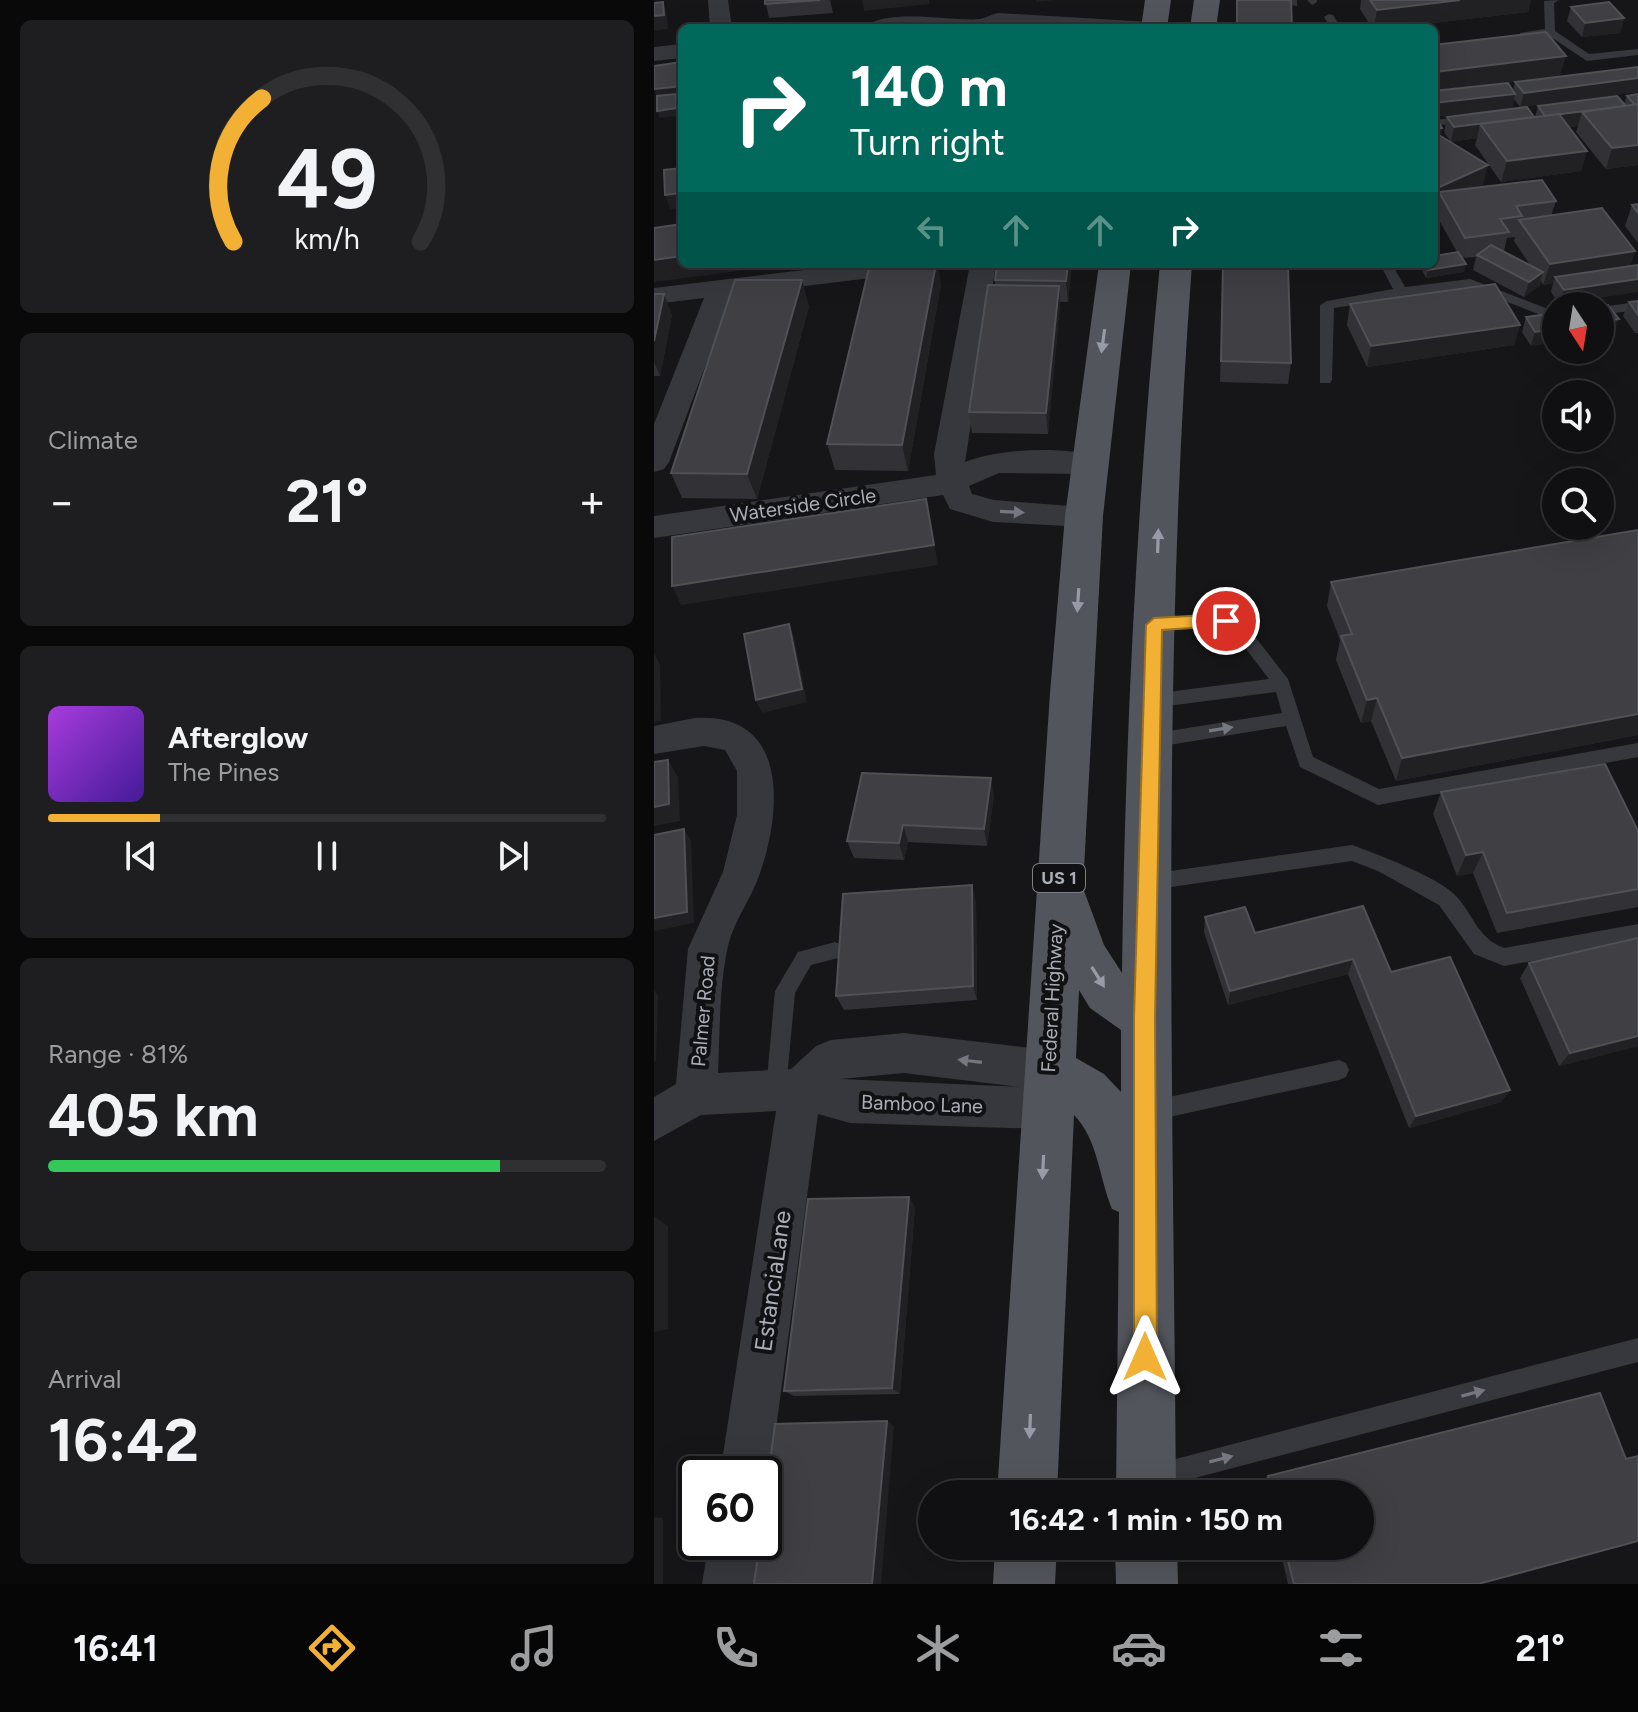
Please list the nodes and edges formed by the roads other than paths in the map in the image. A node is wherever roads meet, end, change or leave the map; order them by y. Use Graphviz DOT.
graph roads {
  1 [pos="718,0"];
  2 [pos="980,0"];
  3 [pos="1158,0"];
  4 [pos="1207,0"];
  5 [pos="1554,0"];
  6 [pos="1329,17"];
  7 [pos="721,24"];
  8 [pos="910,24"];
  9 [pos="972,24"];
  10 [pos="996,24"];
  11 [pos="997,24"];
  12 [pos="1084,24"];
  13 [pos="1153,24"];
  14 [pos="1204,24"];
  15 [pos="1333,24"];
  16 [pos="1550,32"];
  17 [pos="1507,37"];
  18 [pos="678,51"];
  19 [pos="1638,52"];
  20 [pos="654,54"];
  21 [pos="1481,117"];
  22 [pos="1438,122"];
  23 [pos="886,268"];
  24 [pos="982,268"];
  25 [pos="1114,268"];
  26 [pos="1176,268"];
  27 [pos="1388,268"];
  28 [pos="721,288"];
  29 [pos="1401,292"];
  30 [pos="654,296"];
  31 [pos="1638,306"];
  32 [pos="1614,309"];
  33 [pos="1542,311"];
  34 [pos="1325,380"];
  35 [pos="656,450"];
  36 [pos="1090,464"];
  37 [pos="952,483"];
  38 [pos="1084,516"];
  39 [pos="654,527"];
  40 [pos="1154,625"];
  41 [pos="1282,684"];
  42 [pos="1293,718"];
  43 [pos="1151,721"];
  44 [pos="654,740"];
  45 [pos="1638,750"];
  46 [pos="1059,879"];
  47 [pos="1147,883"];
  48 [pos="1638,933"];
  49 [pos="835,951"];
  50 [pos="1145,1018"];
  51 [pos="1339,1070"];
  52 [pos="788,1089"];
  53 [pos="1047,1089"];
  54 [pos="696,1095"];
  55 [pos="1145,1113"];
  56 [pos="654,1120"];
  57 [pos="1145,1234"];
  58 [pos="1638,1350"];
  59 [pos="747,1456"];
  60 [pos="1028,1480"];
  61 [pos="1146,1480"];
  62 [pos="1168,1480"];
  63 [pos="731,1560"];
  64 [pos="1025,1560"];
  65 [pos="1146,1560"];
  66 [pos="728,1584"];
  67 [pos="1024,1584"];
  68 [pos="1147,1584"];
  1 -- 7 [label="street"];
  2 -- 10 [label="street"];
  3 -- 13 [label="main road"];
  4 -- 14 [label="main road"];
  5 -- 16 [label="lane"];
  6 -- 15 [label="lane"];
  8 -- 9 [label="street"];
  11 -- 12 [label="street"];
  16 -- 17 [label="lane"];
  16 -- 19 [label="lane"];
  18 -- 20 [label="street"];
  21 -- 22 [label="lane"];
  23 -- 28 [label="street"];
  24 -- 37 [label="street"];
  25 -- 36 [label="main road, Federal Highway / US 1, one-way"];
  40 -- 26 [label="main road, one-way"];
  27 -- 29 [label="lane"];
  28 -- 30 [label="street"];
  28 -- 35 [label="street"];
  29 -- 33 [label="lane"];
  29 -- 34 [label="lane"];
  31 -- 32 [label="lane"];
  36 -- 37 [label="street, Waterside Circle"];
  36 -- 38 [label="main road, Federal Highway / US 1"];
  37 -- 38 [label="street, one-way"];
  37 -- 39 [label="street, Waterside Circle"];
  38 -- 46 [label="main road, Federal Highway / US 1, one-way"];
  40 -- 41 [label="lane"];
  40 -- 43 [label="main road"];
  41 -- 42 [label="lane"];
  41 -- 43 [label="lane"];
  43 -- 42 [label="lane, one-way"];
  42 -- 45 [label="lane"];
  43 -- 47 [label="main road"];
  44 -- 54 [label="street, Palmer Road"];
  46 -- 50 [label="main road, one-way"];
  46 -- 53 [label="main road, Federal Highway / US 1"];
  47 -- 48 [label="lane"];
  47 -- 50 [label="main road"];
  49 -- 52 [label="lane"];
  50 -- 55 [label="main road"];
  51 -- 55 [label="lane"];
  52 -- 53 [label="street, Bamboo Lane"];
  52 -- 54 [label="street, Bamboo Lane"];
  52 -- 59 [label="street, EstanciaLane"];
  53 -- 57 [label="main road"];
  53 -- 60 [label="main road, Federal Highway / US 1, one-way"];
  54 -- 56 [label="street, Bamboo Lane"];
  55 -- 57 [label="main road"];
  57 -- 61 [label="main road"];
  62 -- 58 [label="lane, one-way"];
  63 -- 66 [label="street"];
  64 -- 67 [label="main road"];
  65 -- 68 [label="main road"];
}
